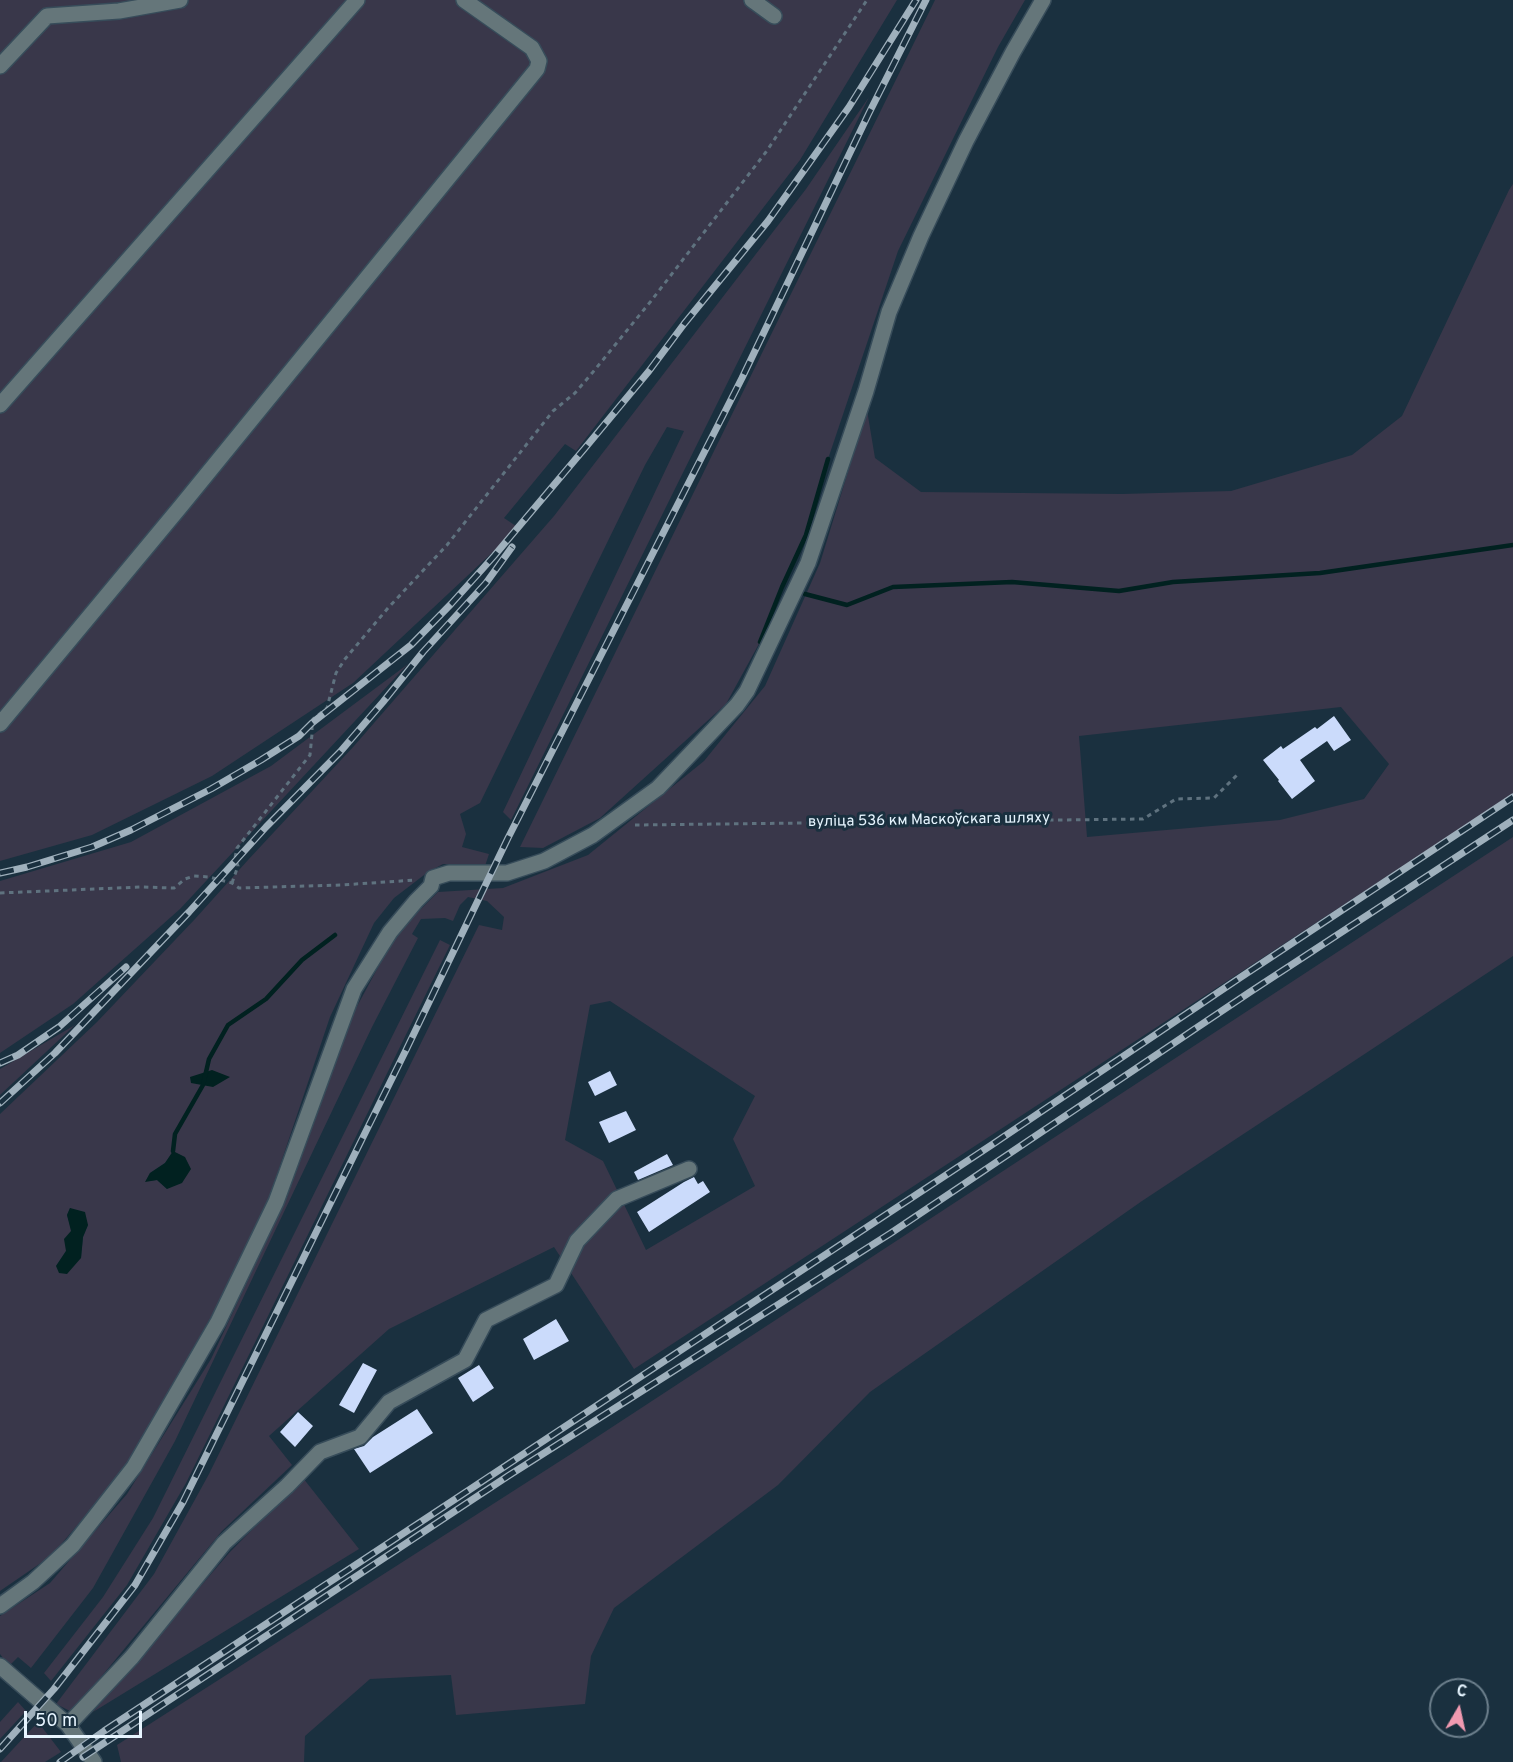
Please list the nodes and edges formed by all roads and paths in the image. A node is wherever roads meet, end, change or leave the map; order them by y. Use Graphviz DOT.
graph roads {
  1 [pos="180,0"];
  2 [pos="357,0"];
  3 [pos="464,0"];
  4 [pos="753,0"];
  5 [pos="867,0"];
  6 [pos="1043,0"];
  7 [pos="774,16"];
  8 [pos="0,66"];
  9 [pos="0,405"];
  10 [pos="0,724"];
  11 [pos="1237,776"];
  12 [pos="606,825"];
  13 [pos="433,878"];
  14 [pos="232,883"];
  15 [pos="0,893"];
  16 [pos="689,1168"];
  17 [pos="0,1606"];
  18 [pos="3,1668"];
  19 [pos="68,1725"];
  20 [pos="94,1762"];
  1 -- 8 [label="street"];
  2 -- 9 [label="street"];
  3 -- 10 [label="street"];
  4 -- 7 [label="street"];
  5 -- 14 [label="path"];
  6 -- 12 [label="street"];
  11 -- 12 [label="path, вуліца 536 км Маскоўскага шляху"];
  12 -- 13 [label="street"];
  13 -- 14 [label="path"];
  13 -- 17 [label="street"];
  14 -- 15 [label="path"];
  16 -- 19 [label="street"];
  18 -- 19 [label="street"];
  19 -- 20 [label="street"];
}
